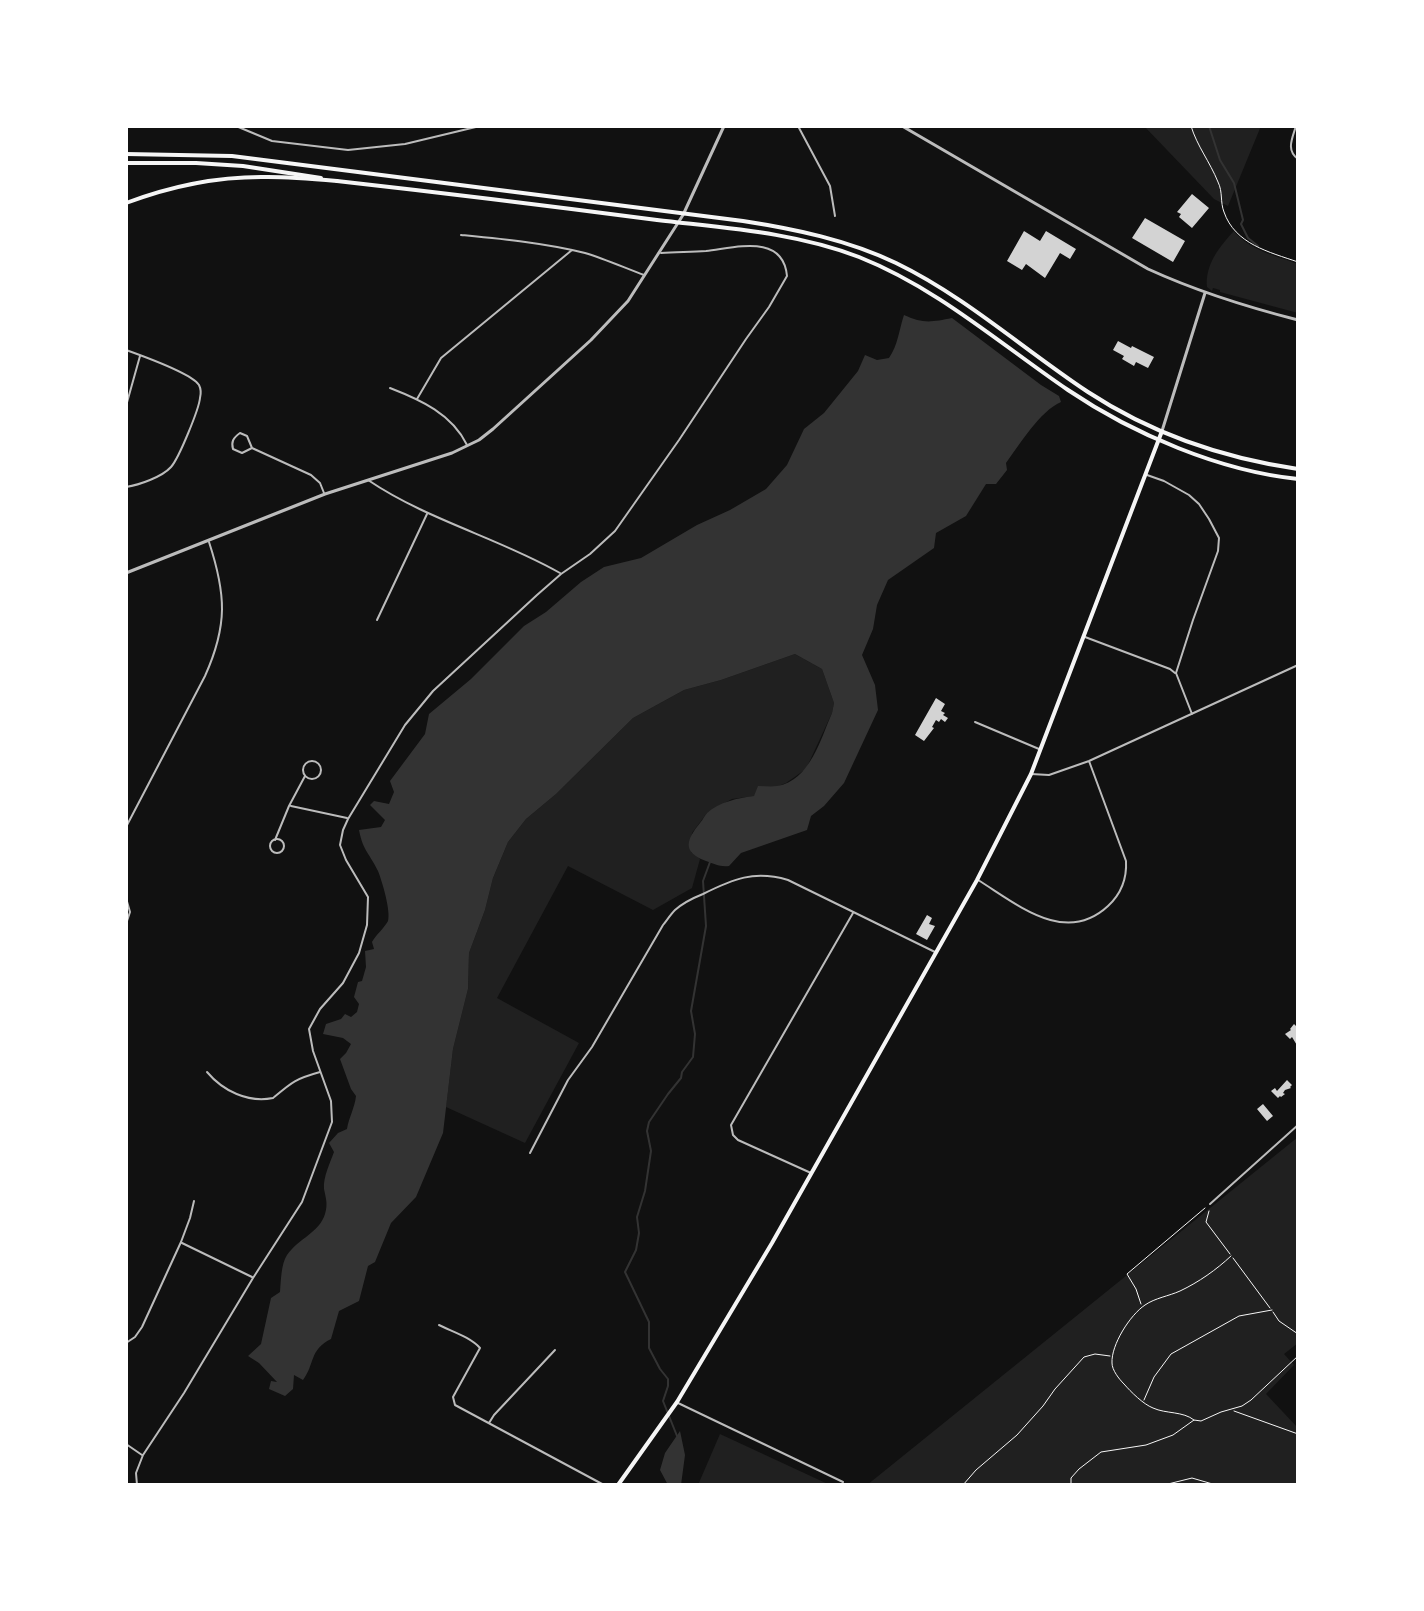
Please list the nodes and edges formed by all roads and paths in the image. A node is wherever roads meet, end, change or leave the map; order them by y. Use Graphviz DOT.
graph roads {
  1 [pos="236,126"];
  2 [pos="480,126"];
  3 [pos="724,126"];
  4 [pos="798,126"];
  5 [pos="902,126"];
  6 [pos="1191,126"];
  7 [pos="1296,126"];
  8 [pos="126,154"];
  9 [pos="1298,159"];
  10 [pos="126,163"];
  11 [pos="337,181"];
  12 [pos="126,203"];
  13 [pos="683,215"];
  14 [pos="835,216"];
  15 [pos="677,222"];
  16 [pos="461,235"];
  17 [pos="572,250"];
  18 [pos="659,253"];
  19 [pos="1298,262"];
  20 [pos="645,276"];
  21 [pos="1205,293"];
  22 [pos="1298,320"];
  23 [pos="126,350"];
  24 [pos="140,355"];
  25 [pos="390,388"];
  26 [pos="417,399"];
  27 [pos="126,406"];
  28 [pos="1162,431"];
  29 [pos="1159,440"];
  30 [pos="467,446"];
  31 [pos="252,448"];
  32 [pos="1298,469"];
  33 [pos="1146,475"];
  34 [pos="1298,479"];
  35 [pos="368,480"];
  36 [pos="126,487"];
  37 [pos="325,494"];
  38 [pos="428,512"];
  39 [pos="209,541"];
  40 [pos="126,573"];
  41 [pos="561,574"];
  42 [pos="377,620"];
  43 [pos="1085,637"];
  44 [pos="1298,665"];
  45 [pos="1176,673"];
  46 [pos="1192,714"];
  47 [pos="975,722"];
  48 [pos="1040,750"];
  49 [pos="1089,761"];
  50 [pos="1031,774"];
  51 [pos="305,776"];
  52 [pos="289,806"];
  53 [pos="348,819"];
  54 [pos="126,827"];
  55 [pos="275,840"];
  56 [pos="977,880"];
  57 [pos="126,898"];
  58 [pos="853,912"];
  59 [pos="126,924"];
  60 [pos="935,952"];
  61 [pos="207,1072"];
  62 [pos="321,1072"];
  63 [pos="1298,1125"];
  64 [pos="530,1153"];
  65 [pos="812,1173"];
  66 [pos="194,1201"];
  67 [pos="1210,1204"];
  68 [pos="181,1242"];
  69 [pos="1231,1256"];
  70 [pos="253,1278"];
  71 [pos="1142,1307"];
  72 [pos="1272,1310"];
  73 [pos="439,1325"];
  74 [pos="1298,1334"];
  75 [pos="126,1343"];
  76 [pos="555,1350"];
  77 [pos="1112,1356"];
  78 [pos="1298,1356"];
  79 [pos="677,1402"];
  80 [pos="1144,1402"];
  81 [pos="1232,1410"];
  82 [pos="1194,1420"];
  83 [pos="488,1424"];
  84 [pos="1298,1434"];
  85 [pos="126,1444"];
  86 [pos="143,1455"];
  87 [pos="843,1482"];
  88 [pos="137,1485"];
  89 [pos="604,1485"];
  90 [pos="618,1485"];
  91 [pos="963,1485"];
  92 [pos="1071,1485"];
  93 [pos="1164,1485"];
  94 [pos="1216,1485"];
  1 -- 2 [label="street"];
  3 -- 13 [label="street"];
  4 -- 14 [label="street"];
  5 -- 21 [label="street"];
  6 -- 19 [label="path"];
  7 -- 9 [label="street"];
  8 -- 13 [label="main road"];
  10 -- 11 [label="main road"];
  11 -- 12 [label="main road"];
  11 -- 15 [label="main road"];
  13 -- 15 [label="street"];
  13 -- 28 [label="main road"];
  15 -- 18 [label="street"];
  15 -- 29 [label="main road"];
  16 -- 17 [label="street"];
  17 -- 20 [label="street"];
  17 -- 26 [label="street"];
  18 -- 20 [label="street"];
  18 -- 41 [label="street"];
  20 -- 30 [label="street"];
  21 -- 22 [label="street"];
  21 -- 28 [label="street"];
  23 -- 24 [label="street"];
  24 -- 27 [label="street"];
  24 -- 36 [label="street"];
  25 -- 26 [label="street"];
  26 -- 30 [label="street"];
  28 -- 29 [label="main road"];
  28 -- 32 [label="main road"];
  29 -- 33 [label="main road"];
  29 -- 34 [label="main road"];
  30 -- 35 [label="street"];
  31 -- 31 [label="street"];
  31 -- 37 [label="street"];
  33 -- 43 [label="main road"];
  33 -- 45 [label="street"];
  35 -- 37 [label="street"];
  35 -- 38 [label="street"];
  37 -- 39 [label="street"];
  38 -- 41 [label="street"];
  38 -- 42 [label="street"];
  39 -- 40 [label="street"];
  39 -- 54 [label="street"];
  41 -- 53 [label="street"];
  43 -- 45 [label="street"];
  43 -- 48 [label="main road"];
  44 -- 46 [label="street"];
  45 -- 46 [label="street"];
  46 -- 49 [label="street"];
  47 -- 48 [label="street"];
  48 -- 50 [label="main road"];
  49 -- 50 [label="street"];
  49 -- 56 [label="street"];
  50 -- 56 [label="main road"];
  51 -- 51 [label="street"];
  51 -- 52 [label="street"];
  52 -- 53 [label="street"];
  52 -- 55 [label="street"];
  53 -- 62 [label="street"];
  56 -- 60 [label="main road"];
  57 -- 59 [label="street"];
  58 -- 60 [label="street"];
  58 -- 64 [label="street"];
  58 -- 65 [label="street"];
  60 -- 65 [label="main road"];
  61 -- 62 [label="street"];
  62 -- 70 [label="street"];
  63 -- 67 [label="street"];
  65 -- 79 [label="main road"];
  66 -- 68 [label="street"];
  67 -- 69 [label="path"];
  67 -- 71 [label="path"];
  68 -- 70 [label="street"];
  68 -- 75 [label="street"];
  69 -- 71 [label="path"];
  69 -- 72 [label="path"];
  70 -- 86 [label="street"];
  71 -- 77 [label="path"];
  72 -- 74 [label="path"];
  72 -- 80 [label="path"];
  73 -- 83 [label="street"];
  76 -- 83 [label="street"];
  77 -- 80 [label="path"];
  77 -- 91 [label="path"];
  78 -- 81 [label="path"];
  79 -- 87 [label="street"];
  79 -- 90 [label="main road"];
  80 -- 82 [label="path"];
  81 -- 82 [label="path"];
  81 -- 84 [label="path"];
  82 -- 92 [label="path"];
  83 -- 89 [label="street"];
  85 -- 86 [label="street"];
  86 -- 88 [label="street"];
  93 -- 94 [label="path"];
}
